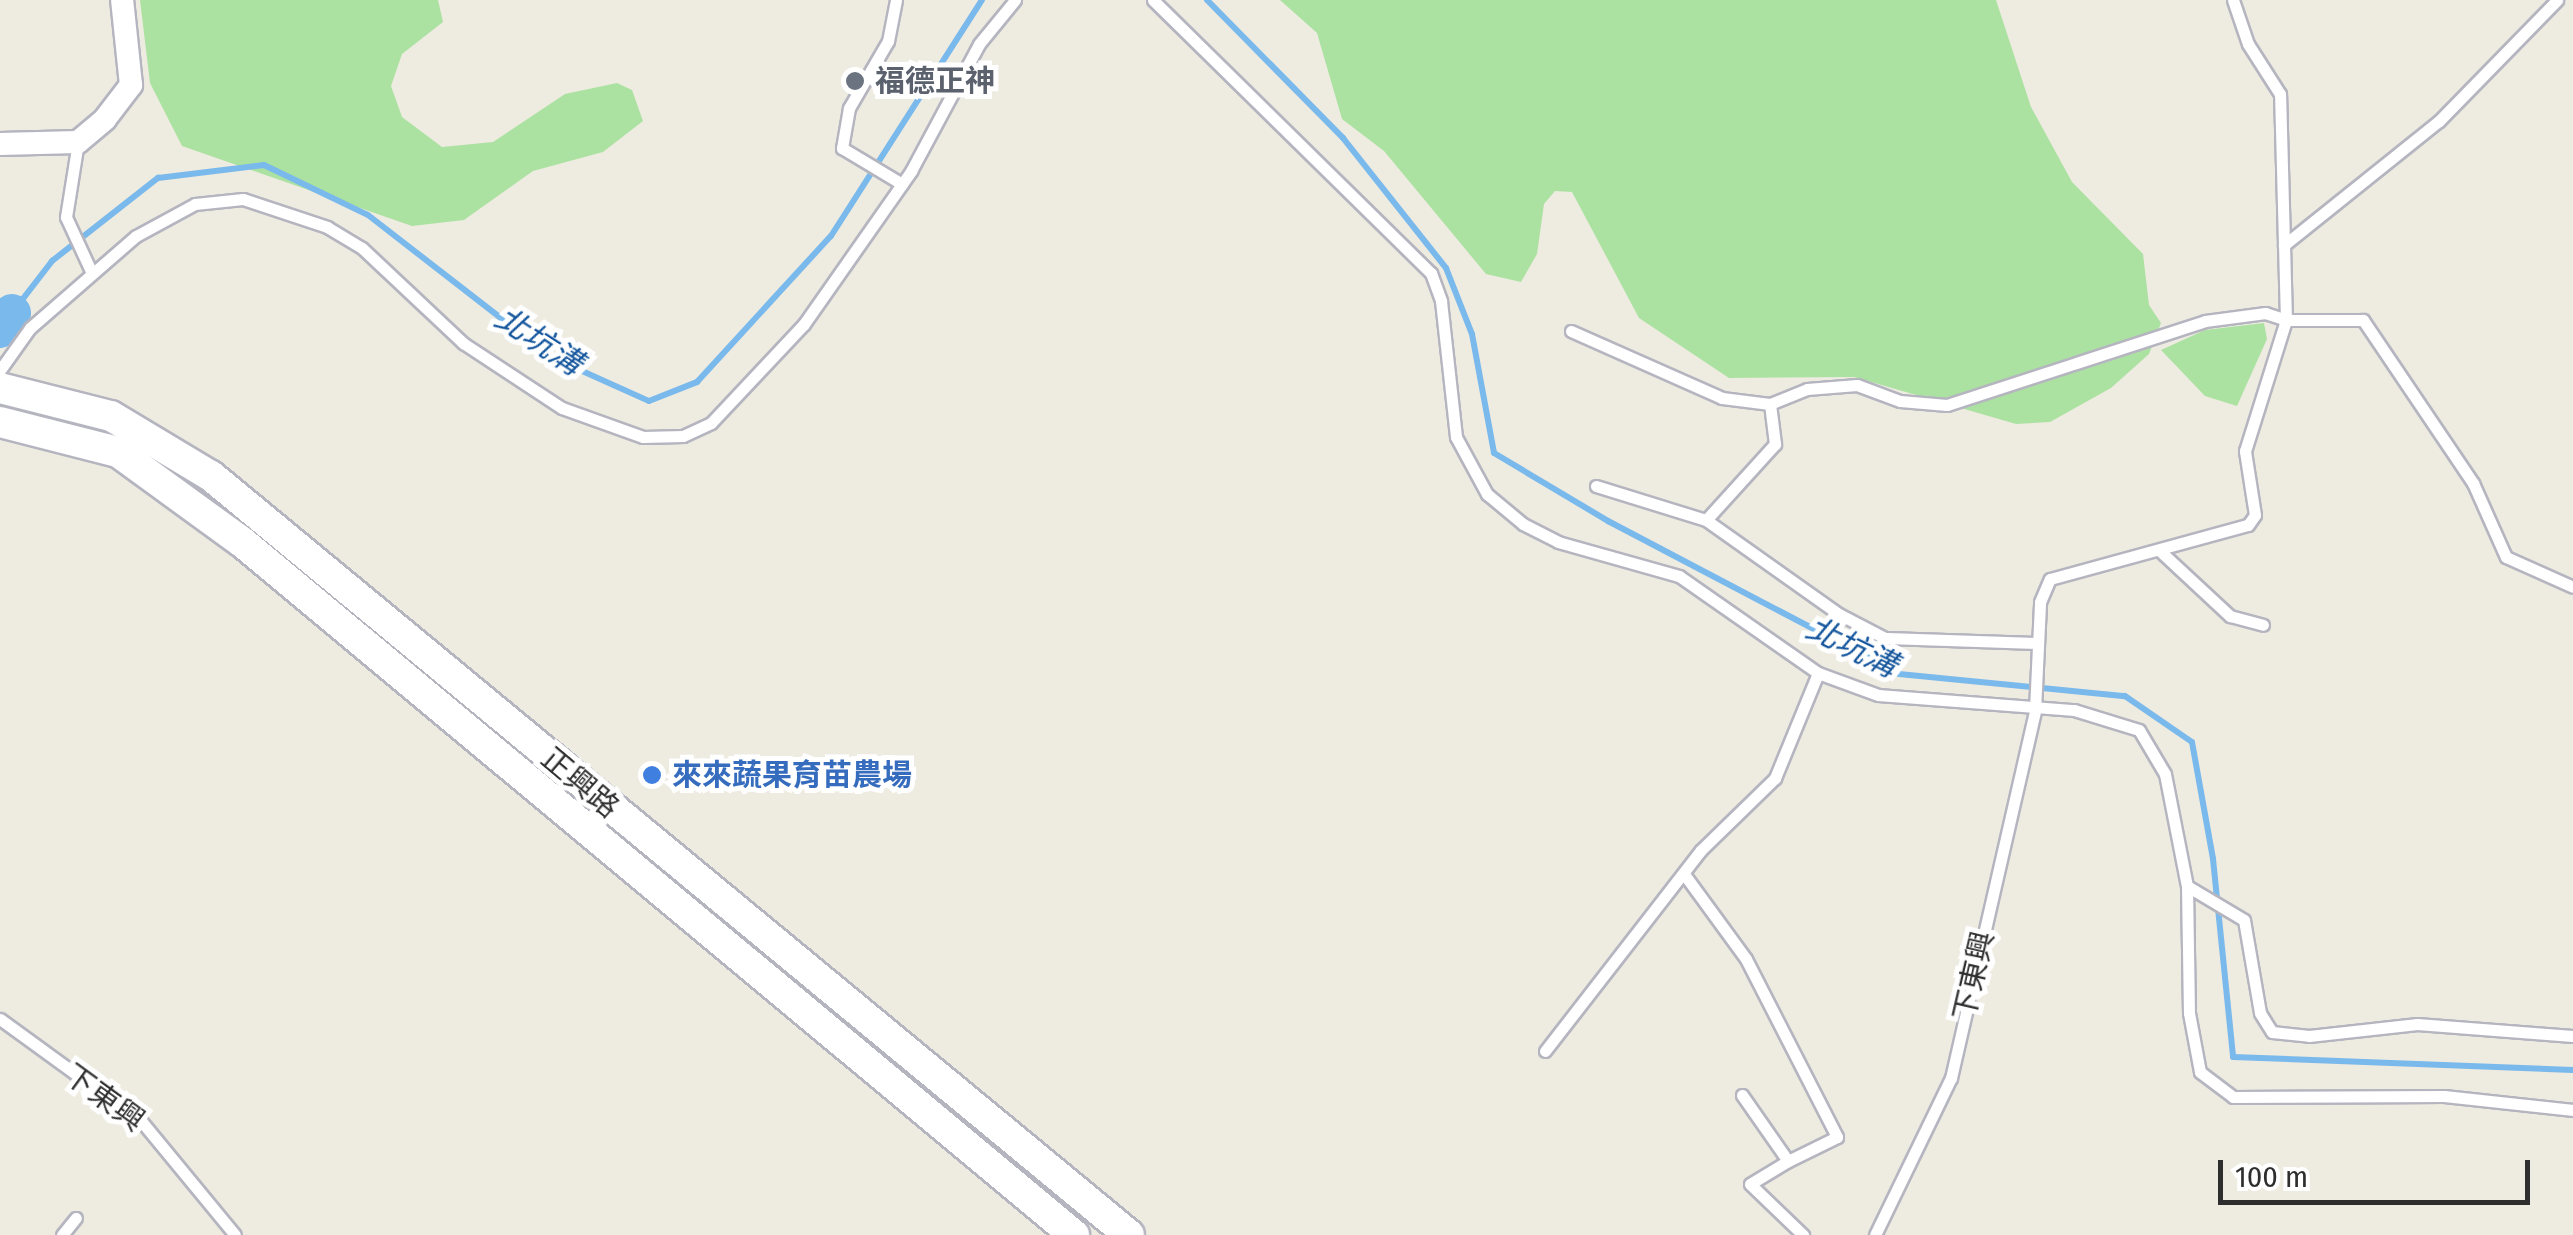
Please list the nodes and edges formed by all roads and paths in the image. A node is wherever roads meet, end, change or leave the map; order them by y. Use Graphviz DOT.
graph roads {
  1 [pos="122,0"];
  2 [pos="896,0"];
  3 [pos="1015,0"];
  4 [pos="1153,0"];
  5 [pos="2232,0"];
  6 [pos="2557,0"];
  7 [pos="91,131"];
  8 [pos="0,144"];
  9 [pos="901,184"];
  10 [pos="2284,246"];
  11 [pos="92,271"];
  12 [pos="2286,320"];
  13 [pos="1570,330"];
  14 [pos="0,370"];
  15 [pos="0,388"];
  16 [pos="1770,404"];
  17 [pos="0,422"];
  18 [pos="1596,486"];
  19 [pos="1706,520"];
  20 [pos="2160,551"];
  21 [pos="2573,587"];
  22 [pos="2262,625"];
  23 [pos="2038,643"];
  24 [pos="1818,673"];
  25 [pos="2035,707"];
  26 [pos="1684,874"];
  27 [pos="2187,886"];
  28 [pos="0,1019"];
  29 [pos="2573,1036"];
  30 [pos="1545,1051"];
  31 [pos="1742,1095"];
  32 [pos="2573,1110"];
  33 [pos="1788,1162"];
  34 [pos="76,1218"];
  35 [pos="62,1235"];
  36 [pos="234,1235"];
  37 [pos="1074,1235"];
  38 [pos="1129,1235"];
  39 [pos="1803,1235"];
  40 [pos="1876,1235"];
  1 -- 7 [label="street"];
  2 -- 9 [label="lane"];
  3 -- 9 [label="lane"];
  4 -- 24 [label="lane"];
  5 -- 10 [label="lane"];
  6 -- 10 [label="lane"];
  7 -- 8 [label="street"];
  7 -- 11 [label="lane"];
  9 -- 11 [label="lane"];
  10 -- 12 [label="lane"];
  11 -- 14 [label="lane"];
  12 -- 16 [label="lane"];
  12 -- 20 [label="lane"];
  12 -- 21 [label="lane"];
  13 -- 16 [label="lane"];
  15 -- 38 [label="main road, 正興路"];
  16 -- 19 [label="lane"];
  17 -- 37 [label="main road, 正興路"];
  18 -- 19 [label="lane"];
  19 -- 23 [label="lane"];
  20 -- 22 [label="lane"];
  20 -- 23 [label="lane, 下東興"];
  23 -- 25 [label="lane, 下東興"];
  24 -- 25 [label="lane"];
  24 -- 26 [label="lane"];
  25 -- 27 [label="lane"];
  25 -- 40 [label="lane, 下東興"];
  26 -- 30 [label="lane"];
  26 -- 33 [label="lane"];
  27 -- 29 [label="lane"];
  27 -- 32 [label="lane"];
  28 -- 36 [label="lane, 下東興"];
  31 -- 33 [label="lane"];
  33 -- 39 [label="lane"];
  34 -- 35 [label="lane"];
}
